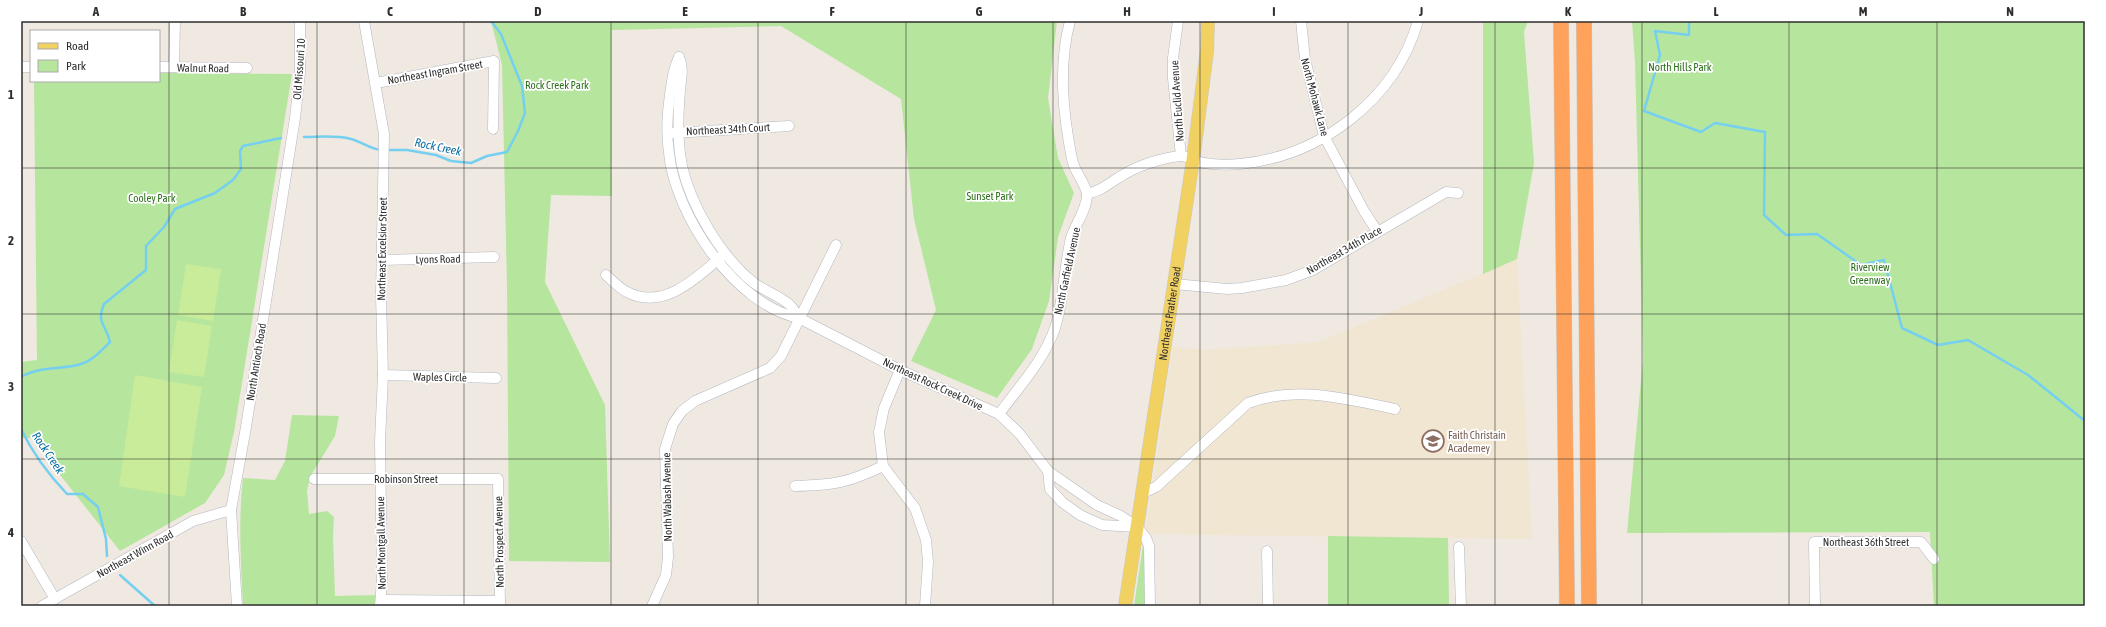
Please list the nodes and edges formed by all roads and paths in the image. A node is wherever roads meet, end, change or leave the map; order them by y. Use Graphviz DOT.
graph roads {
  1 [pos="175,21"];
  2 [pos="300,21"];
  3 [pos="364,21"];
  4 [pos="1070,21"];
  5 [pos="1178,21"];
  6 [pos="1208,21"];
  7 [pos="1301,21"];
  8 [pos="1418,21"];
  9 [pos="1561,21"];
  10 [pos="1584,21"];
  11 [pos="160,67"];
  12 [pos="174,67"];
  13 [pos="247,68"];
  14 [pos="376,83"];
  15 [pos="295,118"];
  16 [pos="789,126"];
  17 [pos="493,130"];
  18 [pos="680,132"];
  19 [pos="668,133"];
  20 [pos="1324,136"];
  21 [pos="1187,158"];
  22 [pos="1458,193"];
  23 [pos="1087,194"];
  24 [pos="1378,231"];
  25 [pos="836,245"];
  26 [pos="726,252"];
  27 [pos="494,257"];
  28 [pos="382,260"];
  29 [pos="718,260"];
  30 [pos="606,275"];
  31 [pos="1175,284"];
  32 [pos="799,318"];
  33 [pos="900,370"];
  34 [pos="383,376"];
  35 [pos="496,378"];
  36 [pos="1395,409"];
  37 [pos="999,414"];
  38 [pos="883,466"];
  39 [pos="1048,471"];
  40 [pos="314,478"];
  41 [pos="498,478"];
  42 [pos="380,480"];
  43 [pos="795,486"];
  44 [pos="1143,493"];
  45 [pos="231,510"];
  46 [pos="1137,527"];
  47 [pos="21,541"];
  48 [pos="1459,547"];
  49 [pos="1267,551"];
  50 [pos="1934,559"];
  51 [pos="55,599"];
  52 [pos="381,603"];
  53 [pos="500,604"];
  54 [pos="42,606"];
  55 [pos="237,606"];
  56 [pos="652,606"];
  57 [pos="926,606"];
  58 [pos="1125,606"];
  59 [pos="1150,606"];
  60 [pos="1268,606"];
  61 [pos="1461,606"];
  62 [pos="1567,606"];
  63 [pos="1589,606"];
  64 [pos="1814,606"];
  1 -- 12 [label="street"];
  2 -- 15 [label="street, Old Missouri 10"];
  3 -- 14 [label="street, Northeast Excelsior Street"];
  4 -- 23 [label="street"];
  5 -- 21 [label="street, North Euclid Avenue"];
  6 -- 21 [label="main road, Northeast Prather Road"];
  7 -- 20 [label="street, North Mohawk Lane"];
  8 -- 20 [label="street"];
  9 -- 62 [label="highway"];
  10 -- 63 [label="highway"];
  11 -- 12 [label="street, Walnut Road"];
  12 -- 13 [label="street, Walnut Road"];
  14 -- 17 [label="street, Northeast Ingram Street"];
  14 -- 28 [label="street, Northeast Excelsior Street"];
  15 -- 45 [label="street, North Antioch Road"];
  16 -- 18 [label="street, Northeast 34th Court"];
  18 -- 19 [label="street, Northeast 34th Court"];
  18 -- 19 [label="street, Northeast Rock Creek Drive"];
  18 -- 26 [label="street, Northeast Rock Creek Drive"];
  19 -- 29 [label="street, Northeast Rock Creek Drive"];
  20 -- 21 [label="street"];
  20 -- 24 [label="street, North Mohawk Lane"];
  21 -- 23 [label="street"];
  21 -- 31 [label="main road, Northeast Prather Road"];
  22 -- 24 [label="street, Northeast 34th Place"];
  23 -- 37 [label="street, North Garfield Avenue"];
  24 -- 31 [label="street, Northeast 34th Place"];
  25 -- 32 [label="street, North Wabash Avenue"];
  26 -- 29 [label="street"];
  26 -- 32 [label="street, Northeast Rock Creek Drive"];
  27 -- 28 [label="street, Lyons Road"];
  28 -- 34 [label="street, Northeast Excelsior Street"];
  29 -- 30 [label="street"];
  29 -- 32 [label="street, Northeast Rock Creek Drive"];
  31 -- 44 [label="main road, Northeast Prather Road"];
  32 -- 33 [label="street, Northeast Rock Creek Drive"];
  32 -- 56 [label="street, North Wabash Avenue"];
  33 -- 37 [label="street, Northeast Rock Creek Drive"];
  33 -- 38 [label="street"];
  34 -- 35 [label="street, Waples Circle"];
  34 -- 42 [label="street, Northeast Excelsior Street"];
  36 -- 44 [label="street"];
  37 -- 39 [label="street, Northeast Rock Creek Drive"];
  38 -- 43 [label="street"];
  38 -- 57 [label="street"];
  39 -- 46 [label="street, Northeast Rock Creek Drive"];
  39 -- 46 [label="street, Northeast Rock Creek Drive"];
  40 -- 42 [label="street, Robinson Street"];
  41 -- 42 [label="street, Robinson Street"];
  41 -- 53 [label="street, North Prospect Avenue"];
  42 -- 52 [label="street, North Montgall Avenue"];
  44 -- 46 [label="main road, Northeast Prather Road"];
  45 -- 51 [label="street, Northeast Winn Road"];
  45 -- 55 [label="street, North Antioch Road"];
  46 -- 58 [label="main road, Northeast Prather Road"];
  46 -- 59 [label="street"];
  47 -- 51 [label="street"];
  48 -- 61 [label="street"];
  49 -- 60 [label="street"];
  50 -- 64 [label="street, Northeast 36th Street"];
  51 -- 54 [label="street, Northeast Winn Road"];
  52 -- 53 [label="street"];
}
